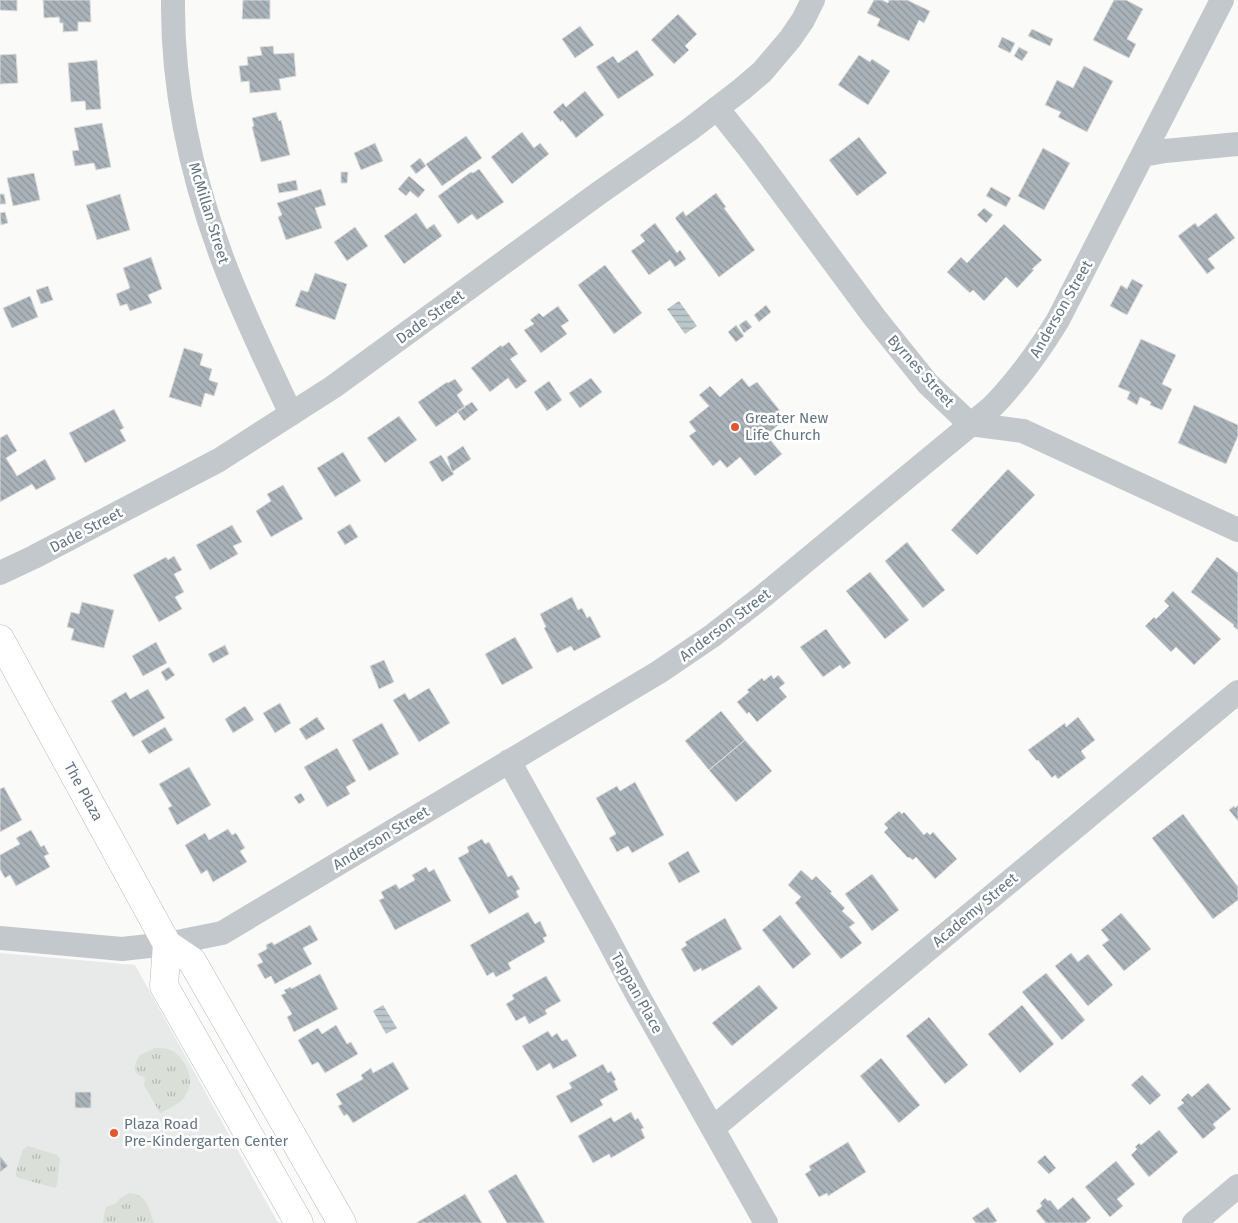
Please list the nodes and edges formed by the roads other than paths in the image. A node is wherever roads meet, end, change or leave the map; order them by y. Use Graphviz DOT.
graph roads {
  1 [pos="173,0"];
  2 [pos="813,0"];
  3 [pos="1222,0"];
  4 [pos="717,108"];
  5 [pos="1238,144"];
  6 [pos="1143,155"];
  7 [pos="291,414"];
  8 [pos="970,424"];
  9 [pos="1238,530"];
  10 [pos="0,573"];
  11 [pos="0,639"];
  12 [pos="1238,692"];
  13 [pos="509,761"];
  14 [pos="0,938"];
  15 [pos="167,944"];
  16 [pos="713,1128"];
  17 [pos="1238,1186"];
  18 [pos="299,1223"];
  19 [pos="342,1223"];
  20 [pos="766,1223"];
  21 [pos="1194,1223"];
  1 -- 7 [label="street, McMillan Street"];
  2 -- 4 [label="street, Dade Street"];
  3 -- 6 [label="street, Anderson Street"];
  4 -- 7 [label="street, Dade Street"];
  4 -- 8 [label="street, Byrnes Street"];
  5 -- 6 [label="street"];
  6 -- 8 [label="street, Anderson Street"];
  7 -- 10 [label="street, Dade Street"];
  8 -- 9 [label="street"];
  8 -- 13 [label="street, Anderson Street"];
  11 -- 15 [label="main road, The Plaza"];
  12 -- 16 [label="street, Academy Street"];
  13 -- 15 [label="street, Anderson Street"];
  13 -- 16 [label="street, Tappan Place"];
  14 -- 15 [label="street, Anderson Street"];
  15 -- 18 [label="main road"];
  15 -- 19 [label="main road, The Plaza"];
  16 -- 20 [label="street, Tappan Place"];
  17 -- 21 [label="street"];
}
